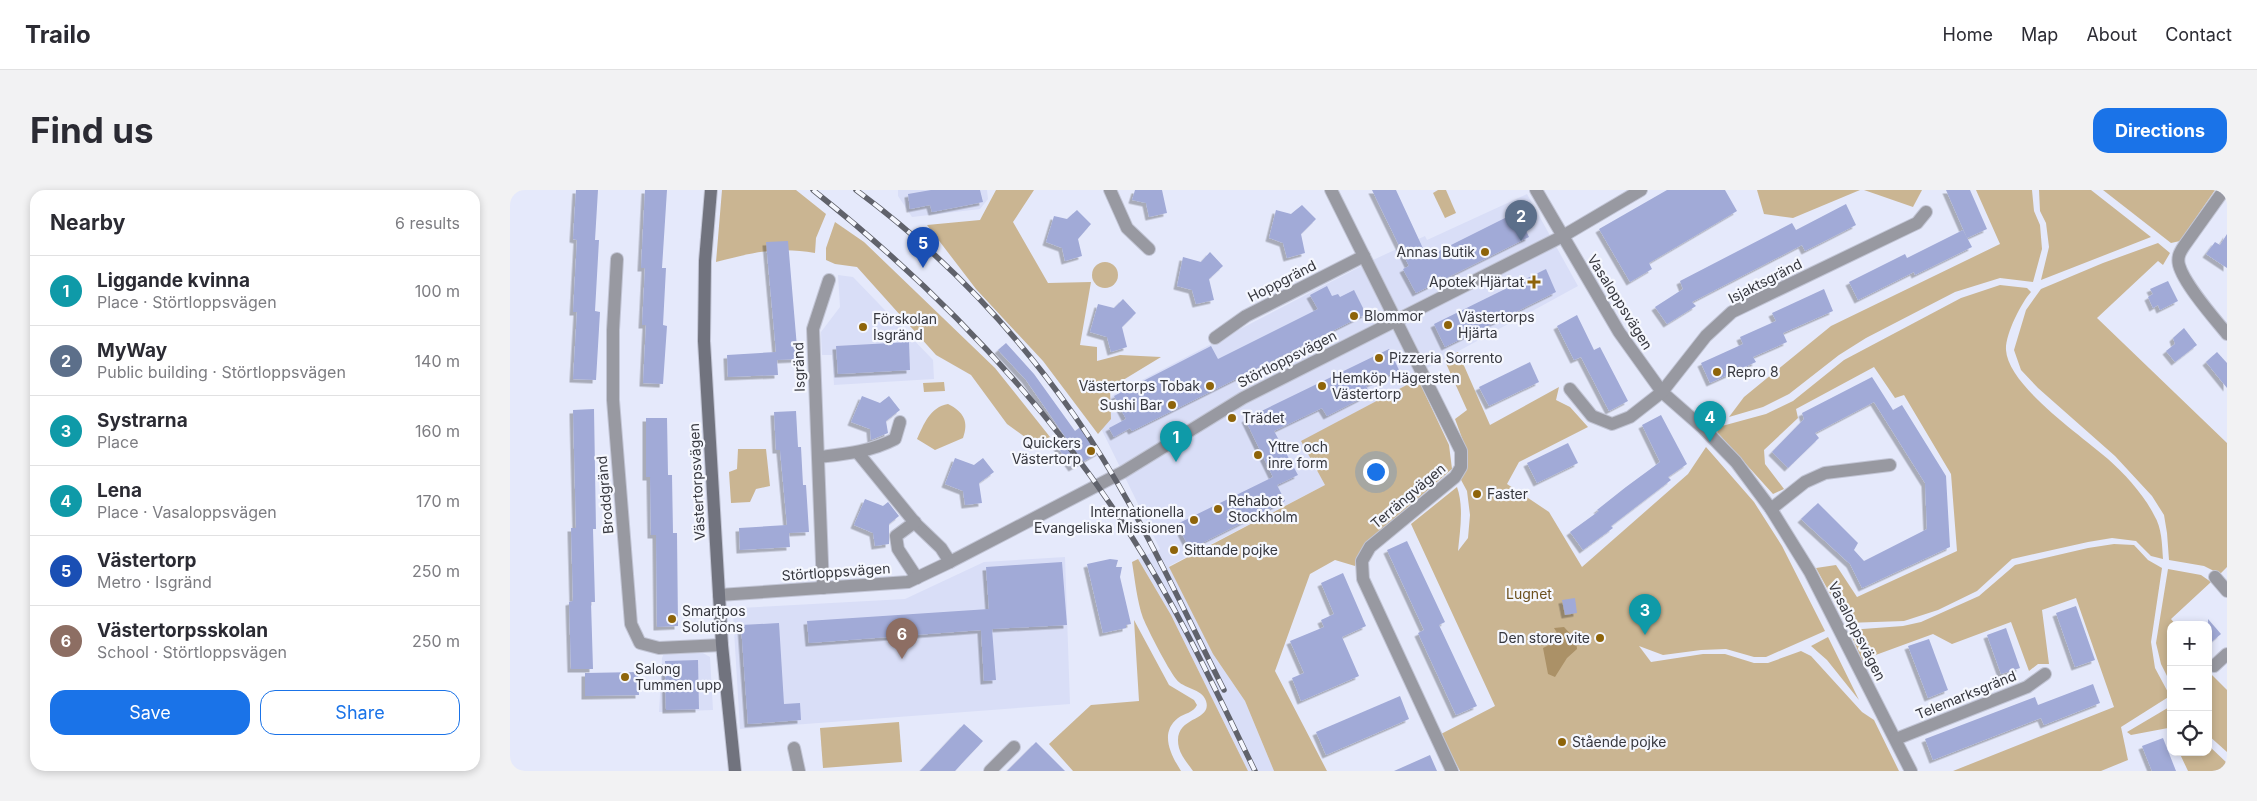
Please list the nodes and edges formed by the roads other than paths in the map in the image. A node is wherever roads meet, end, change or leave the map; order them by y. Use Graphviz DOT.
graph roads {
  1 [pos="711,190"];
  2 [pos="1110,190"];
  3 [pos="1331,190"];
  4 [pos="1536,190"];
  5 [pos="1641,190"];
  6 [pos="2224,190"];
  7 [pos="1926,212"];
  8 [pos="1563,236"];
  9 [pos="1149,248"];
  10 [pos="1364,256"];
  11 [pos="617,259"];
  12 [pos="829,280"];
  13 [pos="1398,321"];
  14 [pos="2227,334"];
  15 [pos="1216,338"];
  16 [pos="1570,389"];
  17 [pos="1662,392"];
  18 [pos="900,422"];
  19 [pos="858,453"];
  20 [pos="818,456"];
  21 [pos="1890,466"];
  22 [pos="1771,509"];
  23 [pos="915,522"];
  24 [pos="950,562"];
  25 [pos="2215,577"];
  26 [pos="916,578"];
  27 [pos="823,588"];
  28 [pos="2227,591"];
  29 [pos="719,595"];
  30 [pos="722,645"];
  31 [pos="2227,654"];
  32 [pos="2214,666"];
  33 [pos="2045,674"];
  34 [pos="1896,739"];
  35 [pos="1014,747"];
  36 [pos="794,748"];
  37 [pos="735,771"];
  38 [pos="799,771"];
  39 [pos="990,771"];
  40 [pos="1452,771"];
  41 [pos="1911,771"];
  1 -- 29 [label="street, Västertorpsvägen"];
  2 -- 9 [label="street"];
  3 -- 10 [label="street, Terrängvägen"];
  4 -- 8 [label="street, Vasaloppsvägen"];
  5 -- 8 [label="street, Störtloppsvägen"];
  6 -- 14 [label="street"];
  7 -- 17 [label="street, Isjaktsgränd"];
  8 -- 13 [label="street, Störtloppsvägen"];
  8 -- 17 [label="street, Vasaloppsvägen"];
  10 -- 13 [label="street, Terrängvägen"];
  10 -- 15 [label="street, Hoppgränd"];
  11 -- 30 [label="street, Broddgränd"];
  12 -- 20 [label="street, Isgränd"];
  13 -- 24 [label="street, Störtloppsvägen"];
  13 -- 40 [label="street, Terrängvägen"];
  16 -- 17 [label="street, Isjaktsgränd"];
  17 -- 22 [label="street, Vasaloppsvägen"];
  18 -- 19 [label="street"];
  19 -- 20 [label="street"];
  19 -- 23 [label="street"];
  20 -- 27 [label="street, Isgränd"];
  21 -- 22 [label="street"];
  22 -- 34 [label="street, Vasaloppsvägen"];
  23 -- 24 [label="street"];
  23 -- 26 [label="street"];
  24 -- 26 [label="street, Störtloppsvägen"];
  25 -- 28 [label="street"];
  26 -- 27 [label="street, Störtloppsvägen"];
  27 -- 29 [label="street, Störtloppsvägen"];
  29 -- 30 [label="street, Västertorpsvägen"];
  30 -- 37 [label="street, Västertorpsvägen"];
  31 -- 32 [label="street"];
  33 -- 34 [label="street, Telemarksgränd"];
  34 -- 41 [label="street, Vasaloppsvägen"];
  35 -- 39 [label="street"];
  36 -- 38 [label="street"];
}
